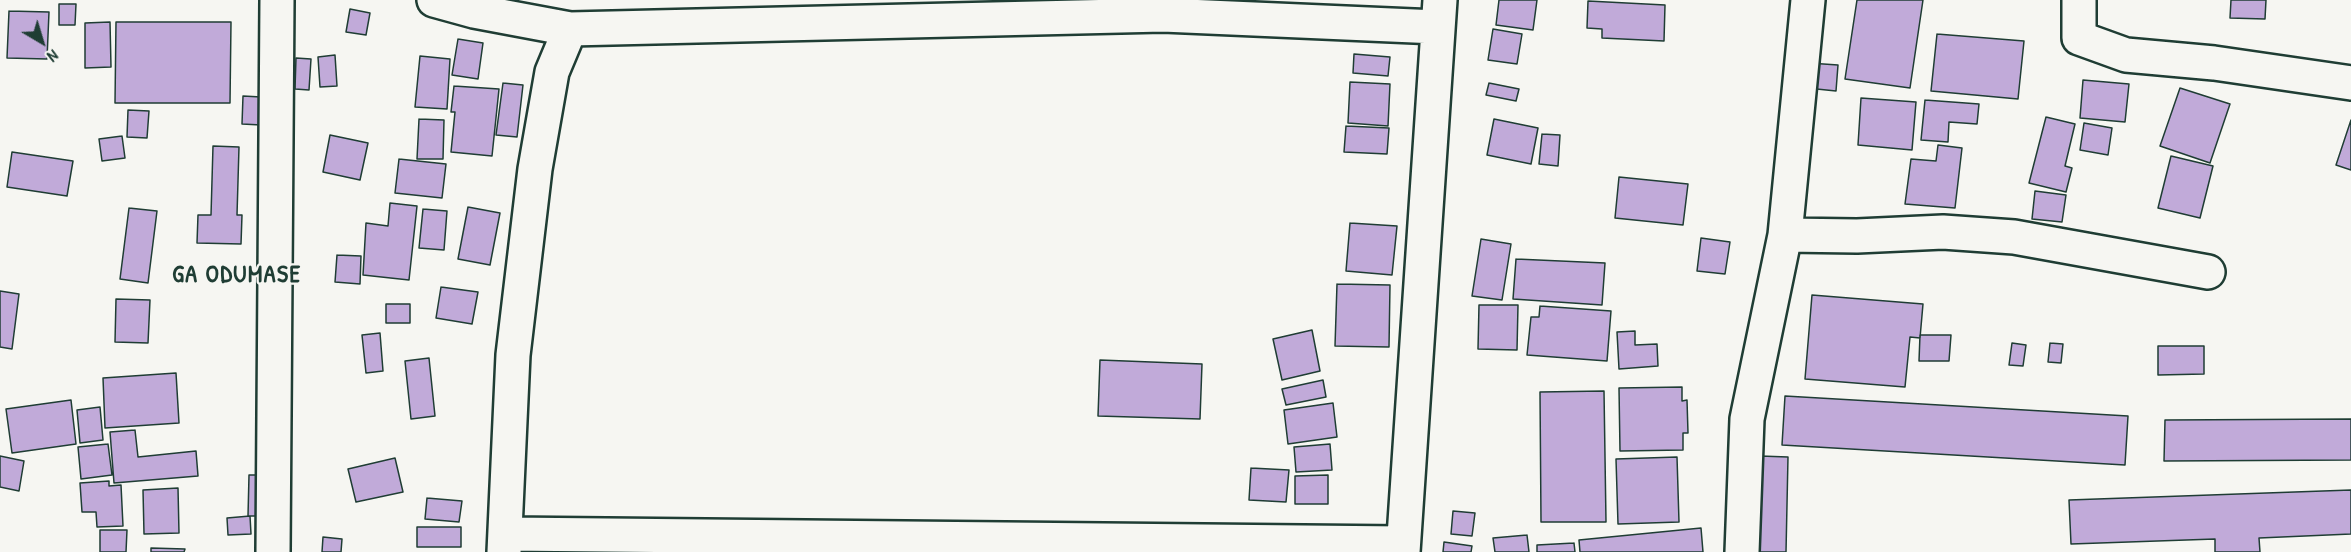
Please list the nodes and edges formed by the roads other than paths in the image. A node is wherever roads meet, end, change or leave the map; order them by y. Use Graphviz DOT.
graph roads {
  1 [pos="277,0"];
  2 [pos="434,0"];
  3 [pos="1808,0"];
  4 [pos="2079,0"];
  5 [pos="1438,13"];
  6 [pos="570,29"];
  7 [pos="2351,83"];
  8 [pos="1785,235"];
  9 [pos="2208,272"];
  10 [pos="506,543"];
  11 [pos="1403,548"];
  12 [pos="273,552"];
  13 [pos="1742,552"];
  1 -- 12 [label="street"];
  2 -- 6 [label="street"];
  3 -- 8 [label="street"];
  4 -- 7 [label="street"];
  5 -- 6 [label="street"];
  5 -- 11 [label="street"];
  6 -- 10 [label="street"];
  8 -- 9 [label="street"];
  8 -- 13 [label="street"];
  10 -- 11 [label="street"];
}
